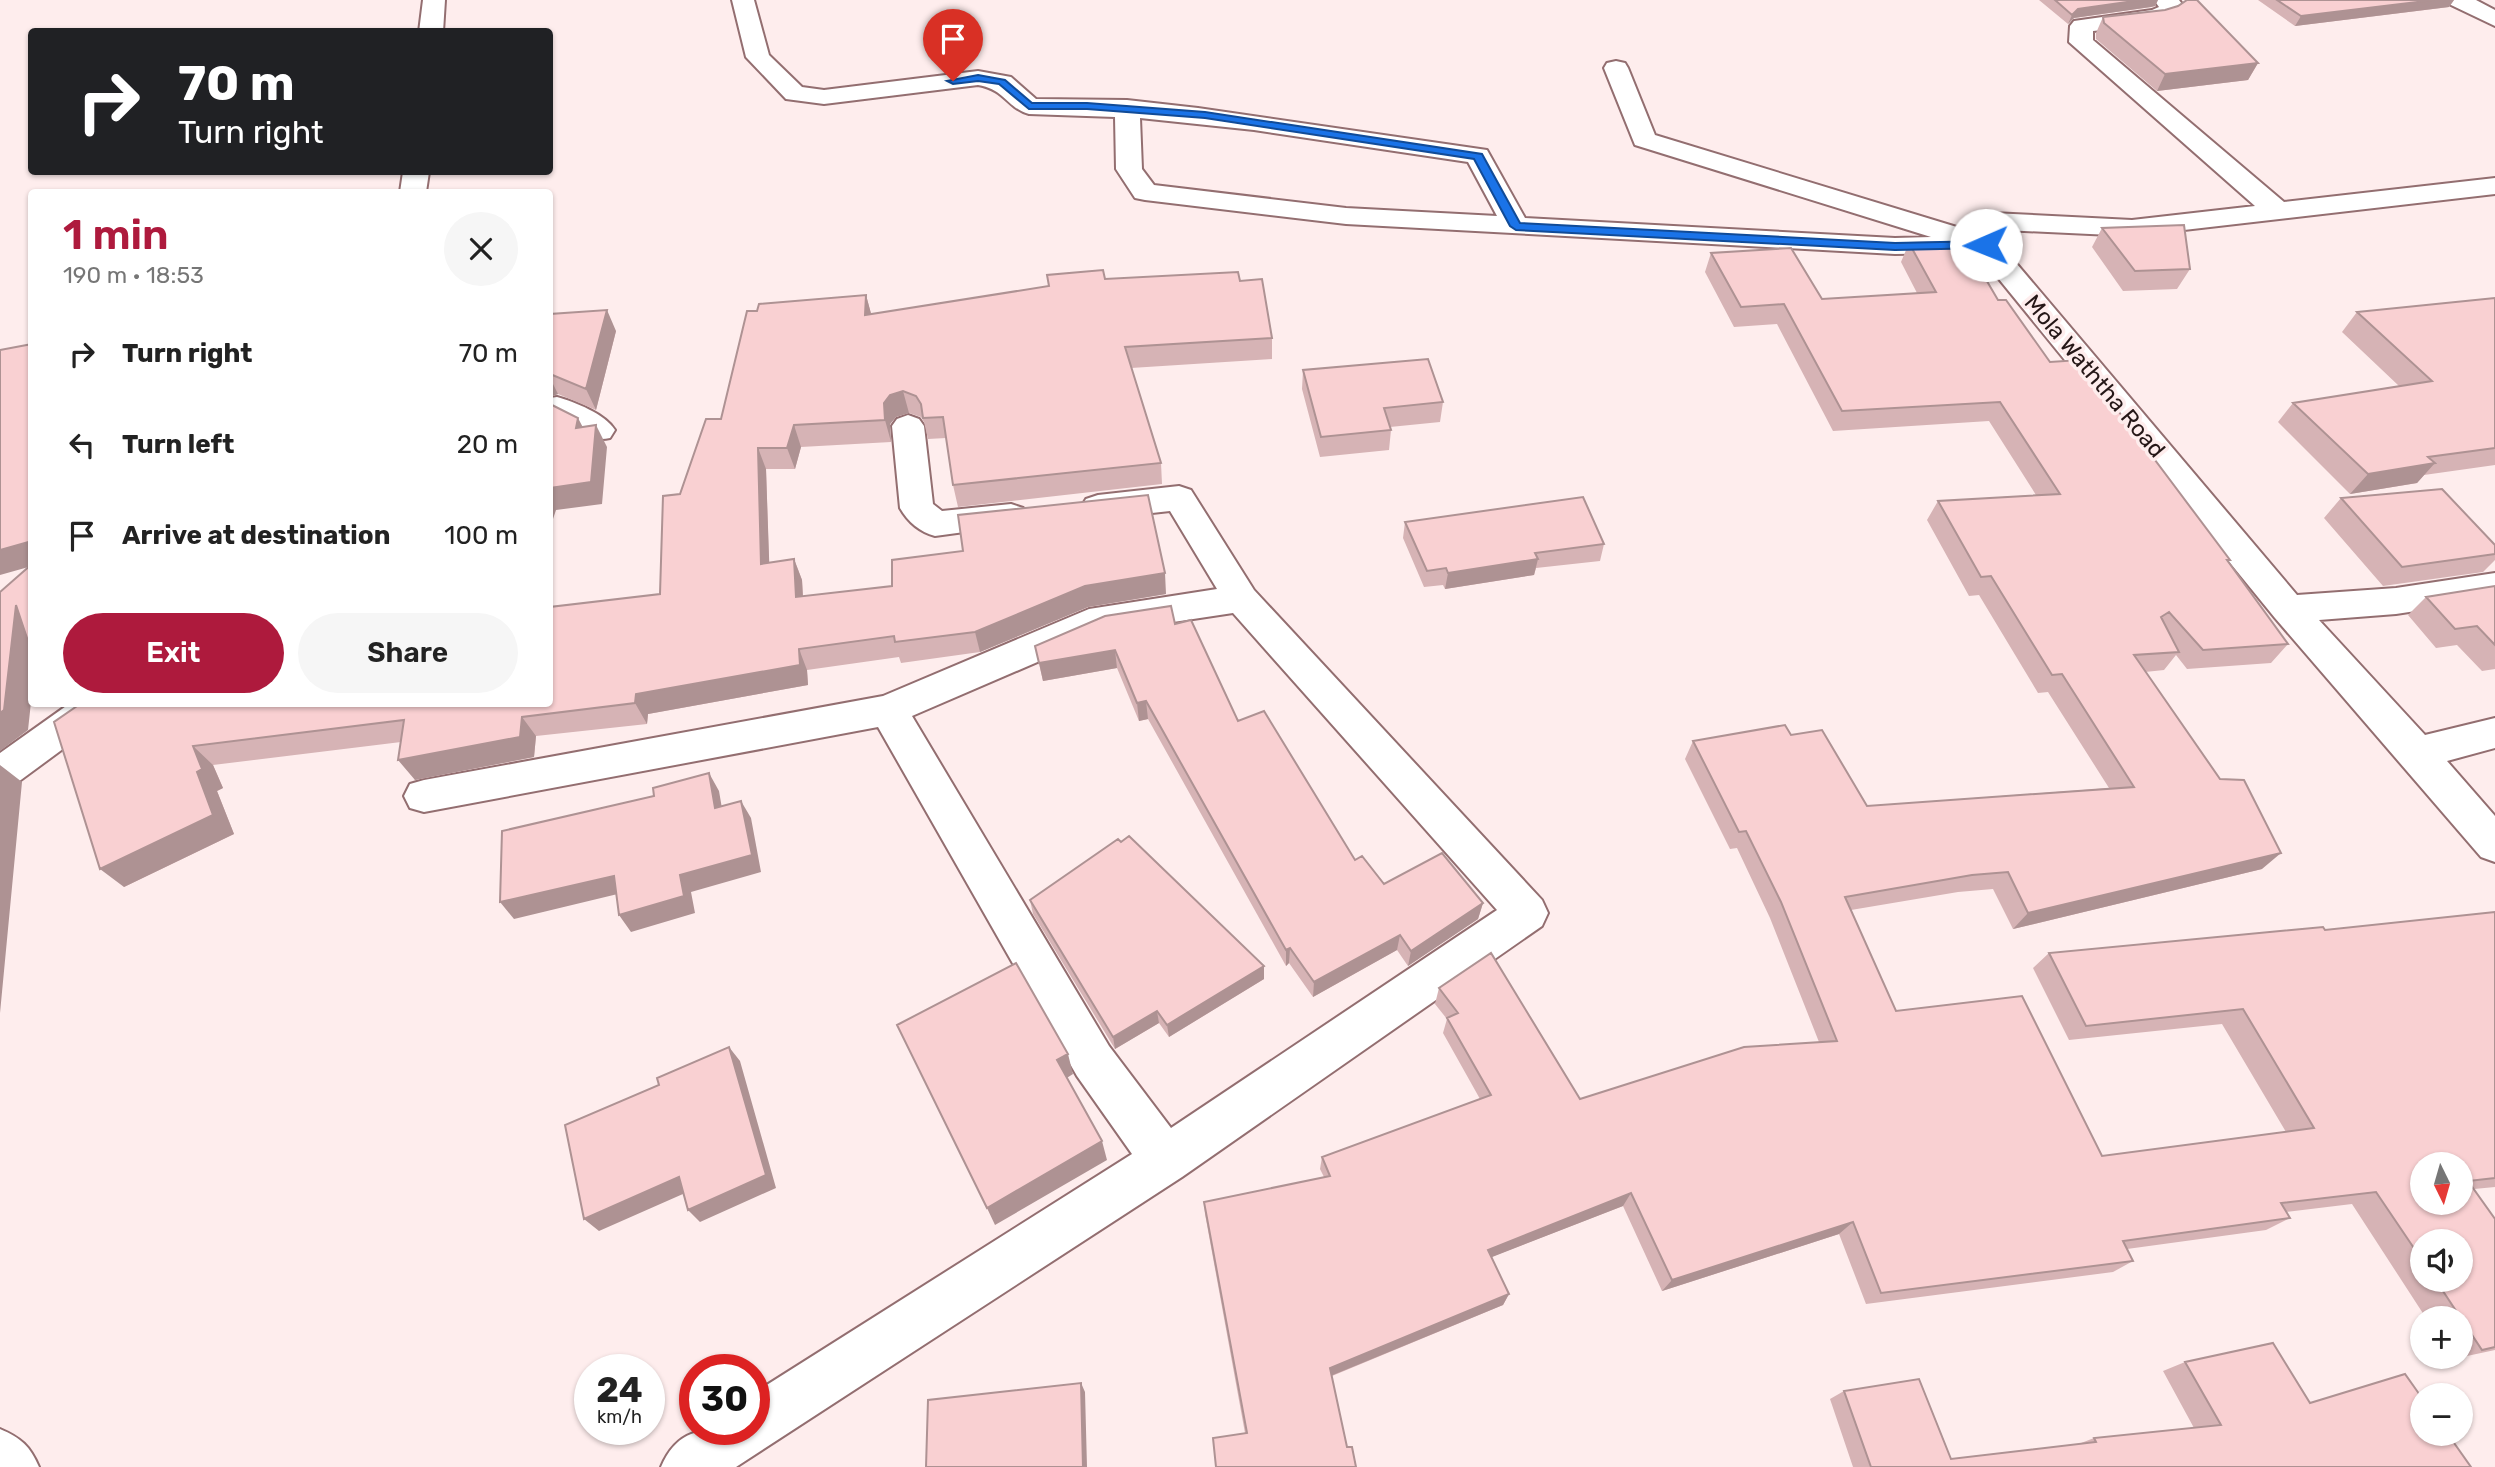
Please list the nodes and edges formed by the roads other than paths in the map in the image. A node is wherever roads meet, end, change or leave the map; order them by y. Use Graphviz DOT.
graph roads {
  1 [pos="435,0"];
  2 [pos="743,0"];
  3 [pos="2165,0"];
  4 [pos="2459,0"];
  5 [pos="2495,19"];
  6 [pos="432,28"];
  7 [pos="1616,68"];
  8 [pos="1127,108"];
  9 [pos="2495,186"];
  10 [pos="2279,212"];
  11 [pos="1516,226"];
  12 [pos="1986,245"];
  13 [pos="553,408"];
  14 [pos="908,426"];
  15 [pos="598,430"];
  16 [pos="2495,586"];
  17 [pos="1241,599"];
  18 [pos="2288,608"];
  19 [pos="92,707"];
  20 [pos="888,710"];
  21 [pos="2495,733"];
  22 [pos="2417,753"];
  23 [pos="0,774"];
  24 [pos="424,796"];
  25 [pos="2495,845"];
  26 [pos="1165,1160"];
  27 [pos="770,1414"];
  28 [pos="722,1445"];
  29 [pos="0,1456"];
  30 [pos="12,1467"];
  31 [pos="688,1467"];
  1 -- 6 [label="street"];
  2 -- 8 [label="street"];
  3 -- 10 [label="street"];
  4 -- 5 [label="street"];
  7 -- 12 [label="street"];
  8 -- 11 [label="street"];
  8 -- 11 [label="street"];
  9 -- 10 [label="street"];
  10 -- 12 [label="street"];
  11 -- 12 [label="street"];
  12 -- 18 [label="street, Mola Waththa Road"];
  13 -- 15 [label="street"];
  14 -- 17 [label="street"];
  16 -- 18 [label="street"];
  17 -- 20 [label="street"];
  17 -- 26 [label="street"];
  18 -- 22 [label="street, Mola Waththa Road"];
  19 -- 23 [label="street"];
  20 -- 24 [label="street"];
  20 -- 26 [label="street"];
  21 -- 22 [label="street"];
  22 -- 25 [label="street, Mola Waththa Road"];
  26 -- 27 [label="street"];
  28 -- 31 [label="street"];
  29 -- 30 [label="street"];
}
